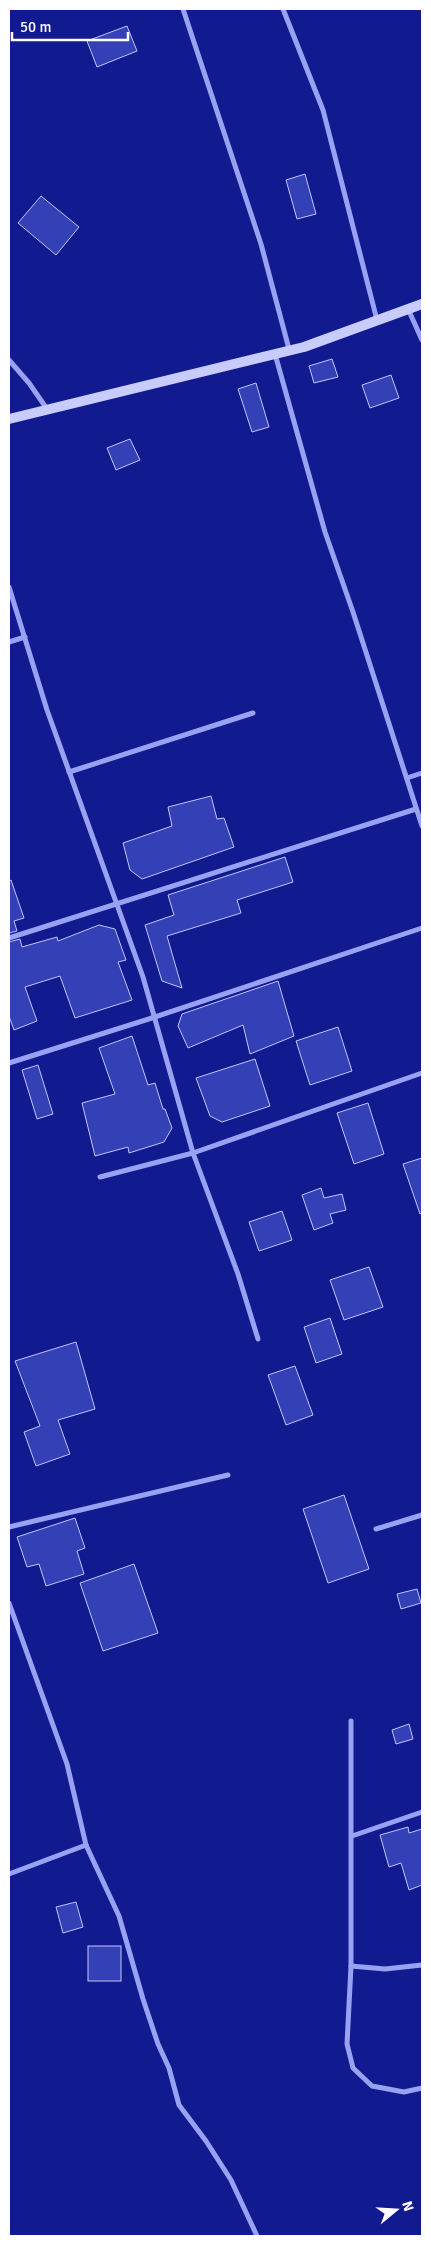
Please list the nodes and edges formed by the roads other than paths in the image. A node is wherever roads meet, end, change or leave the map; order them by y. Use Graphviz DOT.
graph roads {
  1 [pos="184,9"];
  2 [pos="283,9"];
  3 [pos="422,304"];
  4 [pos="408,311"];
  5 [pos="377,320"];
  6 [pos="422,340"];
  7 [pos="289,349"];
  8 [pos="275,354"];
  9 [pos="9,360"];
  10 [pos="47,408"];
  11 [pos="9,419"];
  12 [pos="9,588"];
  13 [pos="25,637"];
  14 [pos="9,642"];
  15 [pos="253,714"];
  16 [pos="69,772"];
  17 [pos="422,773"];
  18 [pos="407,778"];
  19 [pos="416,809"];
  20 [pos="422,826"];
  21 [pos="117,904"];
  22 [pos="422,928"];
  23 [pos="9,938"];
  24 [pos="154,1017"];
  25 [pos="9,1063"];
  26 [pos="422,1073"];
  27 [pos="193,1153"];
  28 [pos="100,1177"];
  29 [pos="258,1339"];
  30 [pos="228,1475"];
  31 [pos="422,1514"];
  32 [pos="9,1528"];
  33 [pos="376,1529"];
  34 [pos="9,1603"];
  35 [pos="351,1721"];
  36 [pos="422,1812"];
  37 [pos="352,1836"];
  38 [pos="86,1845"];
  39 [pos="9,1874"];
  40 [pos="422,1965"];
  41 [pos="351,1966"];
  42 [pos="422,2088"];
  43 [pos="257,2236"];
  1 -- 7 [label="street"];
  2 -- 5 [label="street"];
  3 -- 4 [label="main road"];
  4 -- 5 [label="main road"];
  4 -- 6 [label="street"];
  5 -- 7 [label="main road"];
  7 -- 8 [label="main road"];
  8 -- 10 [label="main road"];
  8 -- 18 [label="street"];
  9 -- 10 [label="street"];
  10 -- 11 [label="main road"];
  12 -- 13 [label="street"];
  13 -- 14 [label="street"];
  13 -- 16 [label="street"];
  15 -- 16 [label="street"];
  16 -- 21 [label="street"];
  17 -- 18 [label="street"];
  18 -- 19 [label="street"];
  19 -- 20 [label="street"];
  19 -- 21 [label="street"];
  21 -- 23 [label="street"];
  21 -- 24 [label="street"];
  22 -- 24 [label="street"];
  24 -- 25 [label="street"];
  24 -- 27 [label="street"];
  26 -- 27 [label="street"];
  27 -- 28 [label="street"];
  27 -- 29 [label="street"];
  30 -- 32 [label="street"];
  31 -- 33 [label="street"];
  34 -- 38 [label="street"];
  35 -- 37 [label="street"];
  36 -- 37 [label="street"];
  37 -- 41 [label="street"];
  38 -- 39 [label="street"];
  38 -- 43 [label="street"];
  40 -- 41 [label="street"];
  41 -- 42 [label="street"];
}
